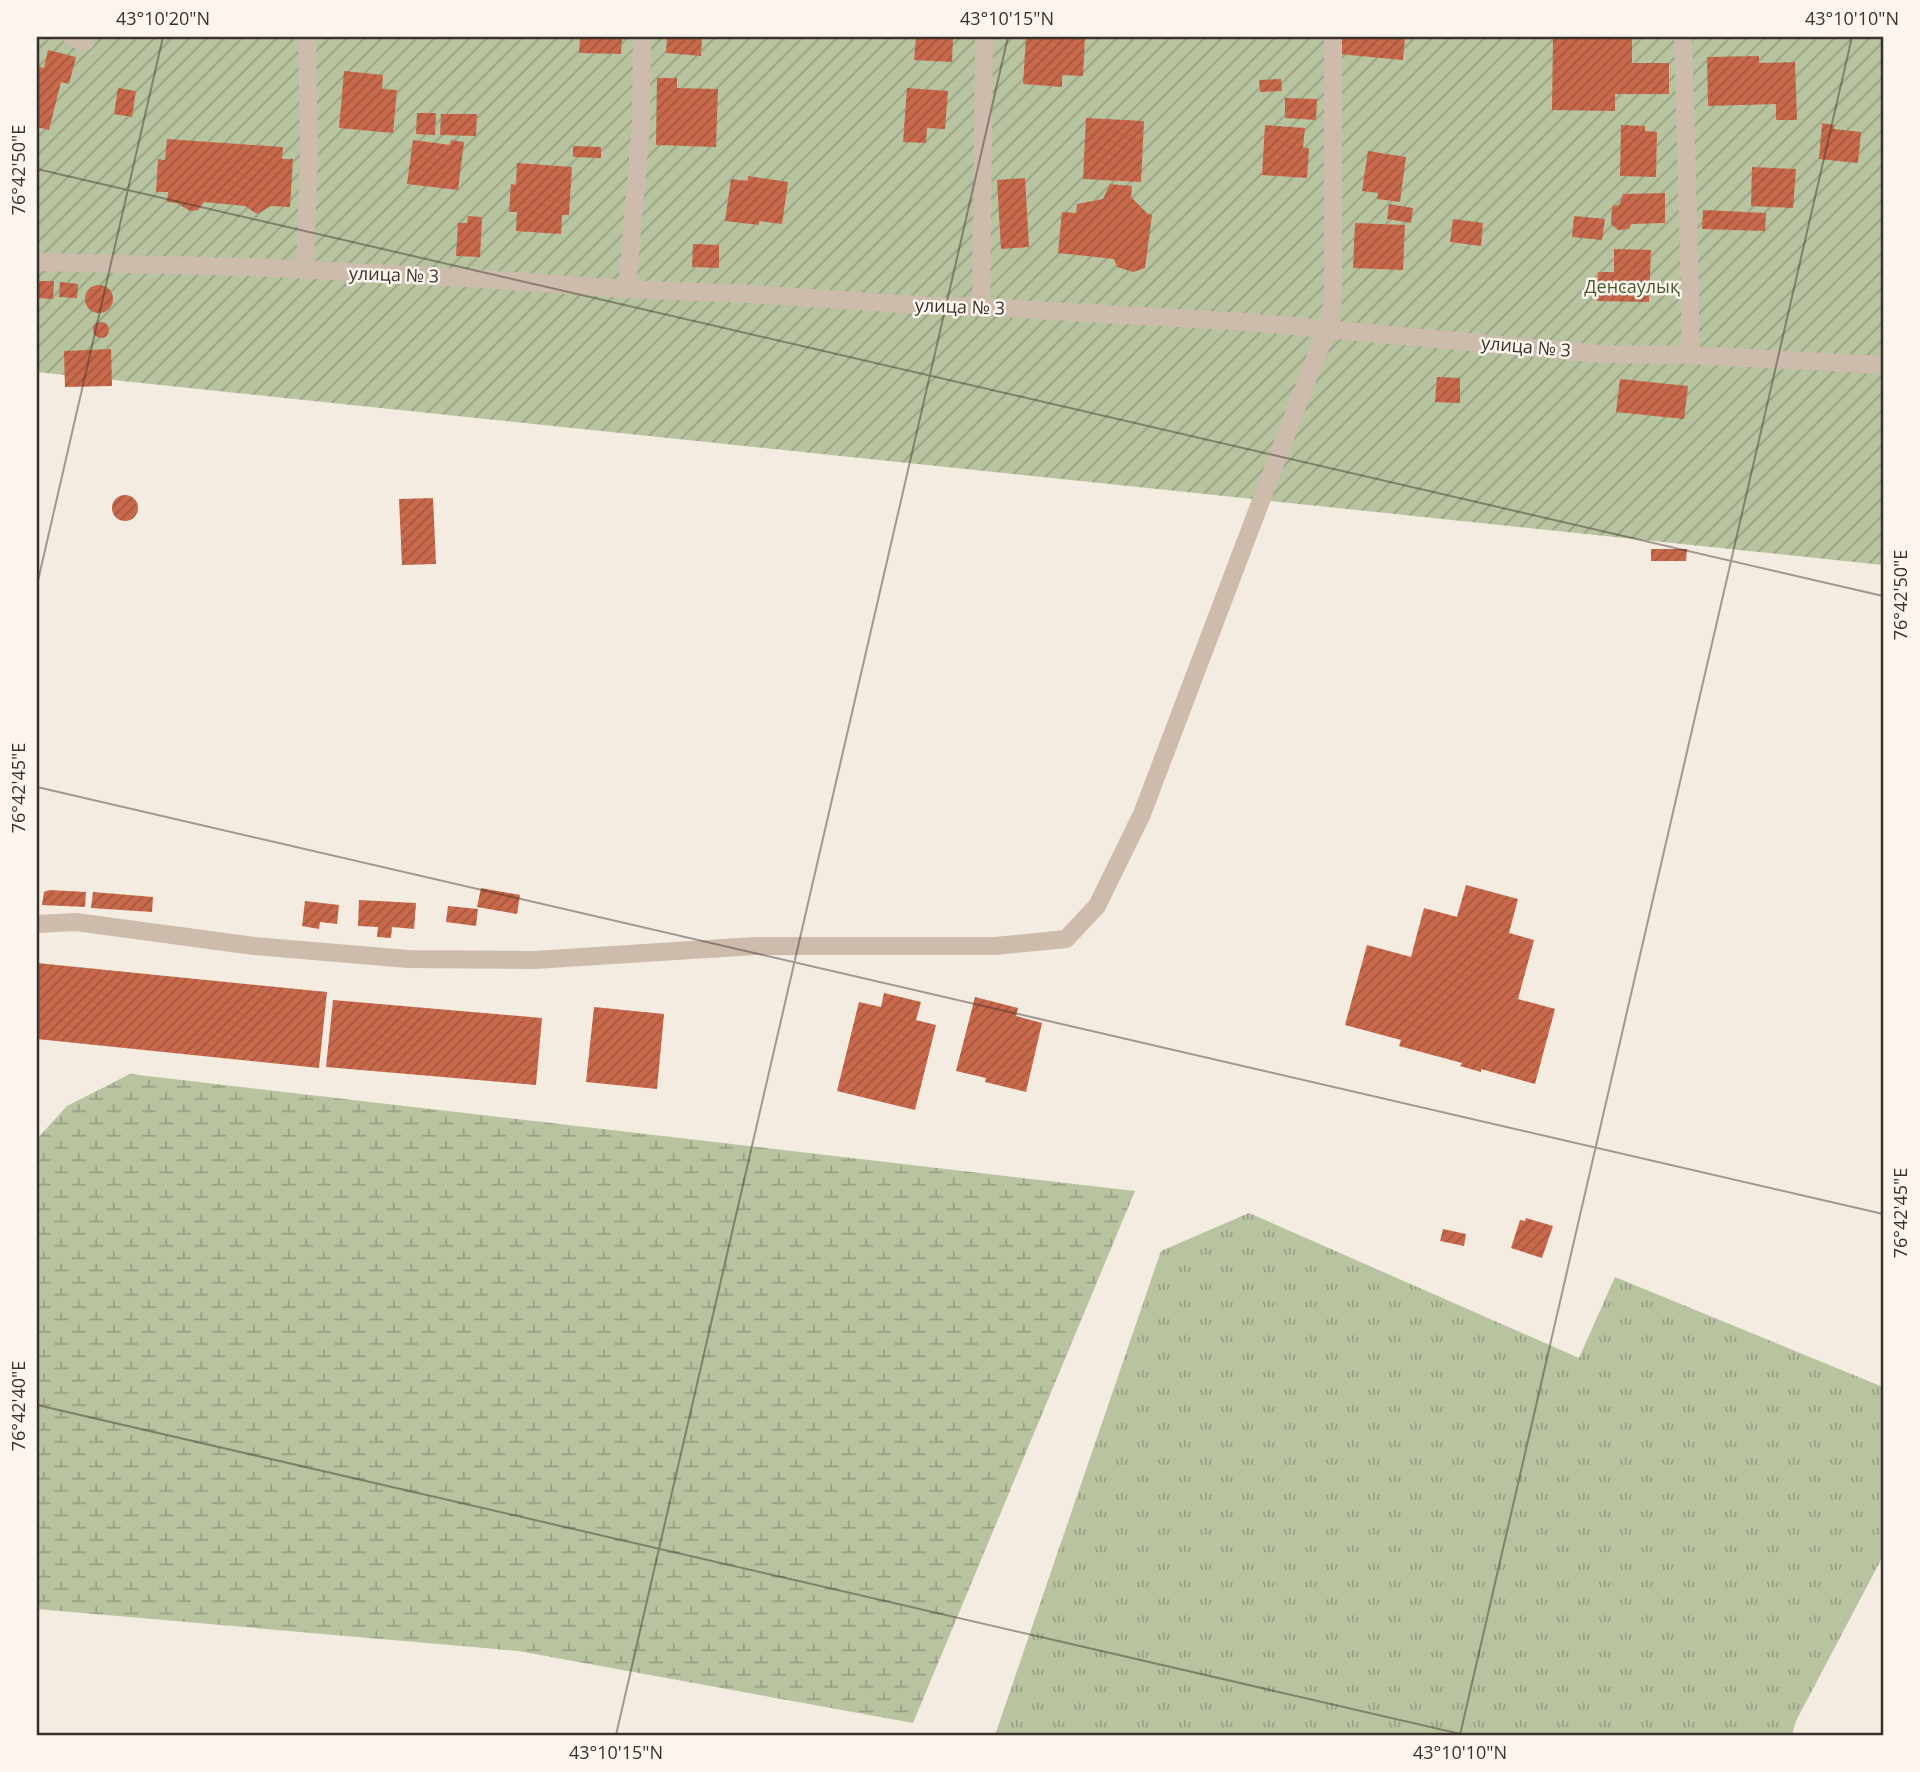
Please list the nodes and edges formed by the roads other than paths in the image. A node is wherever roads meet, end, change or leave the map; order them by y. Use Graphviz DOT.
graph roads {
  1 [pos="307,37"];
  2 [pos="642,37"];
  3 [pos="984,37"];
  4 [pos="1333,37"];
  5 [pos="1683,37"];
  6 [pos="37,262"];
  7 [pos="305,271"];
  8 [pos="627,289"];
  9 [pos="981,307"];
  10 [pos="1329,329"];
  11 [pos="1690,355"];
  12 [pos="1883,365"];
  13 [pos="37,924"];
  1 -- 7 [label="street"];
  2 -- 8 [label="street"];
  3 -- 9 [label="street"];
  4 -- 10 [label="street"];
  5 -- 11 [label="street"];
  6 -- 7 [label="street, улица № 3"];
  7 -- 8 [label="street, улица № 3"];
  8 -- 9 [label="street, улица № 3"];
  9 -- 10 [label="street, улица № 3"];
  10 -- 11 [label="street, улица № 3"];
  10 -- 13 [label="street"];
  11 -- 12 [label="street, улица № 3"];
}
